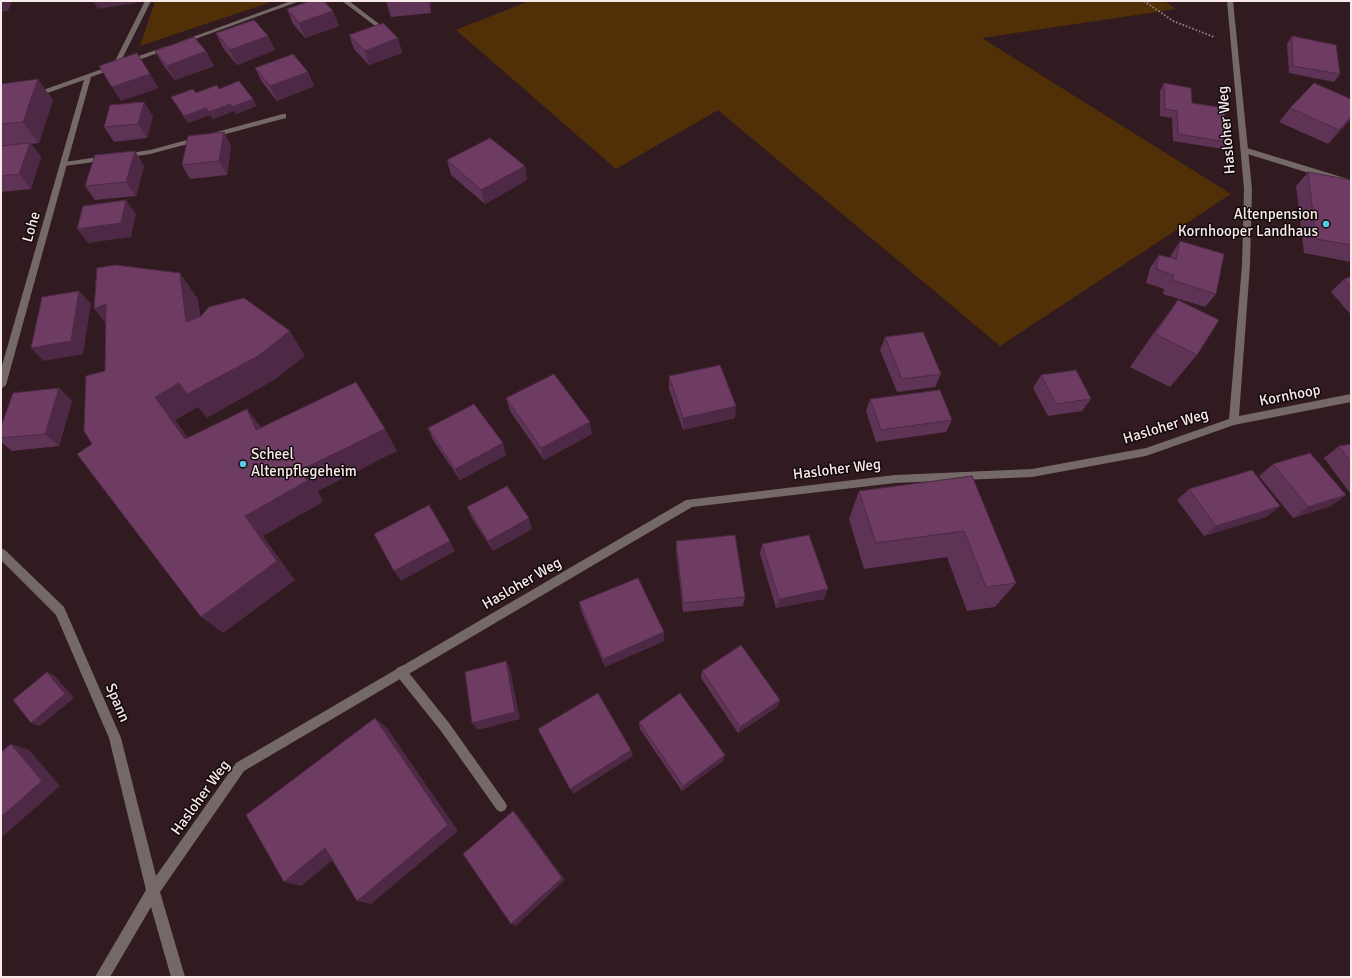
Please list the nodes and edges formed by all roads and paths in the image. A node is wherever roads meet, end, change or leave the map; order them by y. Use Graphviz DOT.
graph roads {
  1 [pos="148,1"];
  2 [pos="297,1"];
  3 [pos="344,1"];
  4 [pos="1144,1"];
  5 [pos="1230,1"];
  6 [pos="384,30"];
  7 [pos="1234,45"];
  8 [pos="115,67"];
  9 [pos="88,76"];
  10 [pos="23,98"];
  11 [pos="283,116"];
  12 [pos="1244,150"];
  13 [pos="64,164"];
  14 [pos="1351,183"];
  15 [pos="1,385"];
  16 [pos="1351,398"];
  17 [pos="1234,421"];
  18 [pos="1,553"];
  19 [pos="401,672"];
  20 [pos="501,806"];
  21 [pos="153,891"];
  22 [pos="102,977"];
  23 [pos="178,977"];
  1 -- 8 [label="street"];
  2 -- 8 [label="street"];
  3 -- 6 [label="street"];
  4 -- 7 [label="path"];
  5 -- 7 [label="street, Hasloher Weg"];
  7 -- 12 [label="street, Hasloher Weg"];
  8 -- 9 [label="street"];
  9 -- 10 [label="street"];
  9 -- 13 [label="street, Lohe"];
  11 -- 13 [label="street"];
  12 -- 14 [label="street"];
  12 -- 17 [label="street, Hasloher Weg"];
  13 -- 15 [label="street, Lohe"];
  16 -- 17 [label="street, Kornhoop"];
  17 -- 19 [label="street, Hasloher Weg"];
  18 -- 21 [label="street, Spann"];
  19 -- 20 [label="street"];
  19 -- 21 [label="street, Hasloher Weg"];
  21 -- 22 [label="street, Hasloher Weg"];
  21 -- 23 [label="street, Spann"];
}
